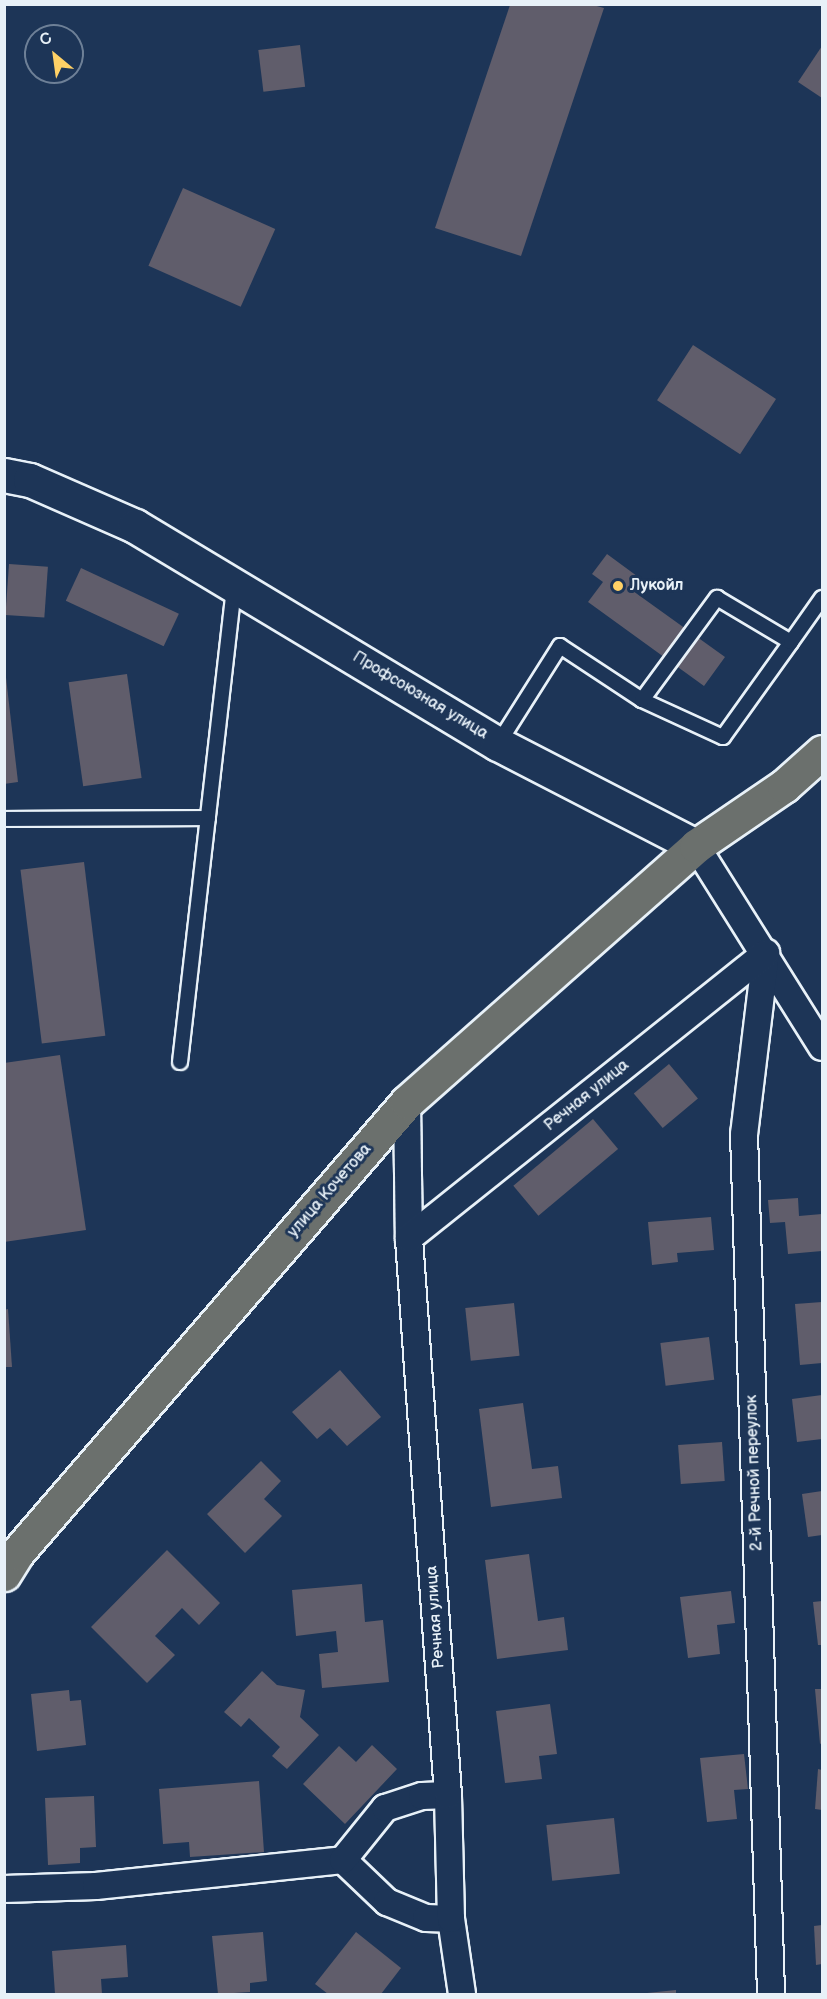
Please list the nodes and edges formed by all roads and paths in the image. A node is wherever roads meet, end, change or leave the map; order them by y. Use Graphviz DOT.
graph roads {
  1 [pos="4,475"];
  2 [pos="234,583"];
  3 [pos="822,598"];
  4 [pos="791,642"];
  5 [pos="642,700"];
  6 [pos="498,744"];
  7 [pos="822,752"];
  8 [pos="208,818"];
  9 [pos="4,819"];
  10 [pos="696,846"];
  11 [pos="766,953"];
  12 [pos="822,1047"];
  13 [pos="180,1062"];
  14 [pos="407,1102"];
  15 [pos="409,1238"];
  16 [pos="4,1575"];
  17 [pos="448,1795"];
  18 [pos="343,1860"];
  19 [pos="4,1889"];
  20 [pos="451,1919"];
  21 [pos="462,1995"];
  22 [pos="771,1995"];
  1 -- 2 [label="main road, Профсоюзная улица"];
  2 -- 6 [label="main road, Профсоюзная улица"];
  2 -- 8 [label="lane"];
  3 -- 4 [label="lane"];
  4 -- 5 [label="lane"];
  4 -- 5 [label="lane"];
  5 -- 6 [label="lane"];
  6 -- 10 [label="main road, Профсоюзная улица"];
  7 -- 10 [label="main road"];
  8 -- 9 [label="lane"];
  8 -- 13 [label="lane"];
  10 -- 11 [label="street"];
  10 -- 14 [label="main road, улица Кочетова"];
  11 -- 12 [label="street"];
  11 -- 15 [label="street, Речная улица"];
  11 -- 22 [label="street, 2-й Речной переулок"];
  14 -- 15 [label="street, Речная улица"];
  14 -- 16 [label="main road, улица Кочетова"];
  15 -- 17 [label="street, Речная улица"];
  17 -- 18 [label="street"];
  17 -- 20 [label="street, Речная улица"];
  18 -- 19 [label="street"];
  18 -- 20 [label="street"];
  20 -- 21 [label="street, Речная улица"];
}
